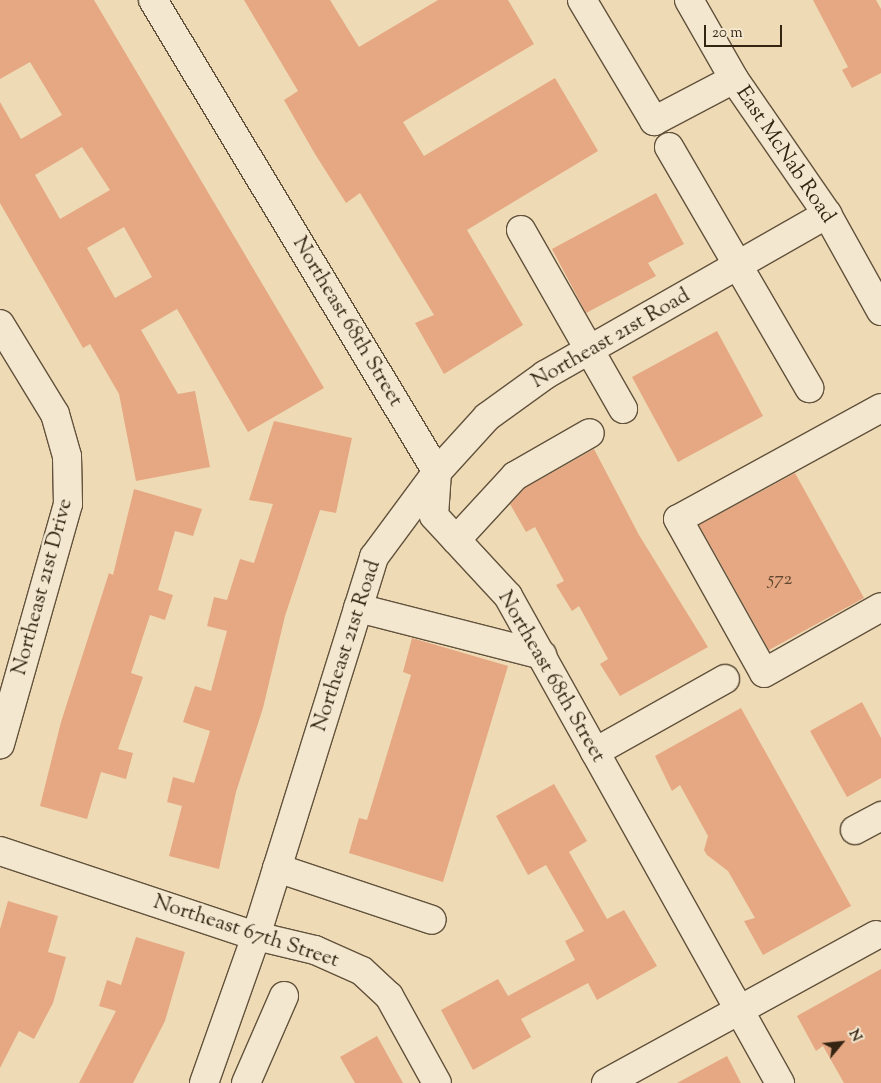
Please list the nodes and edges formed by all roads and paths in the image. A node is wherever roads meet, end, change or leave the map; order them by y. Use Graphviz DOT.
graph roads {
  1 [pos="153,0"];
  2 [pos="582,0"];
  3 [pos="689,0"];
  4 [pos="734,78"];
  5 [pos="668,147"];
  6 [pos="827,214"];
  7 [pos="520,230"];
  8 [pos="740,265"];
  9 [pos="881,311"];
  10 [pos="0,324"];
  11 [pos="589,350"];
  12 [pos="809,388"];
  13 [pos="881,408"];
  14 [pos="622,409"];
  15 [pos="590,433"];
  16 [pos="437,472"];
  17 [pos="456,540"];
  18 [pos="358,608"];
  19 [pos="881,608"];
  20 [pos="542,655"];
  21 [pos="725,679"];
  22 [pos="0,745"];
  23 [pos="595,752"];
  24 [pos="881,816"];
  25 [pos="855,830"];
  26 [pos="0,851"];
  27 [pos="277,868"];
  28 [pos="432,920"];
  29 [pos="876,935"];
  30 [pos="256,936"];
  31 [pos="284,996"];
  32 [pos="739,1010"];
  33 [pos="206,1082"];
  34 [pos="246,1083"];
  35 [pos="437,1083"];
  36 [pos="606,1083"];
  37 [pos="780,1083"];
  1 -- 16 [label="street, Northeast 68th Street"];
  2 -- 4 [label="street"];
  3 -- 4 [label="street, East McNab Road"];
  4 -- 6 [label="street, East McNab Road"];
  5 -- 8 [label="street"];
  6 -- 8 [label="street, Northeast 21st Road"];
  6 -- 9 [label="street, East McNab Road"];
  7 -- 11 [label="street"];
  8 -- 11 [label="street, Northeast 21st Road"];
  8 -- 12 [label="street"];
  10 -- 22 [label="street, Northeast 21st Drive"];
  11 -- 14 [label="street"];
  11 -- 16 [label="street, Northeast 21st Road"];
  13 -- 19 [label="street"];
  15 -- 17 [label="street"];
  16 -- 17 [label="street, Northeast 68th Street"];
  16 -- 18 [label="street, Northeast 21st Road"];
  17 -- 20 [label="street, Northeast 68th Street"];
  18 -- 20 [label="street"];
  18 -- 27 [label="street, Northeast 21st Road"];
  20 -- 23 [label="street, Northeast 68th Street"];
  21 -- 23 [label="street"];
  23 -- 32 [label="street, Northeast 68th Street"];
  24 -- 25 [label="street"];
  26 -- 30 [label="street, Northeast 67th Street"];
  27 -- 28 [label="street"];
  27 -- 30 [label="street, Northeast 21st Road"];
  29 -- 32 [label="street"];
  30 -- 33 [label="street, Northeast 21st Road"];
  30 -- 35 [label="street, Northeast 67th Street"];
  31 -- 34 [label="street"];
  32 -- 36 [label="street"];
  32 -- 37 [label="street, Northeast 68th Street"];
}
